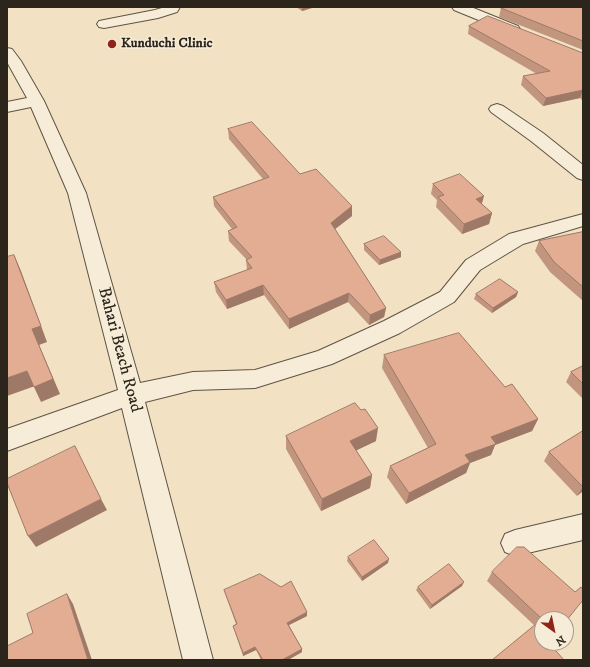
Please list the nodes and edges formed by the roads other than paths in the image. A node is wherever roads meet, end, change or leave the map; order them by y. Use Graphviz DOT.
graph roads {
  1 [pos="173,7"];
  2 [pos="459,7"];
  3 [pos="104,24"];
  4 [pos="525,34"];
  5 [pos="7,52"];
  6 [pos="36,101"];
  7 [pos="7,107"];
  8 [pos="497,109"];
  9 [pos="583,174"];
  10 [pos="583,220"];
  11 [pos="131,394"];
  12 [pos="7,440"];
  13 [pos="583,527"];
  14 [pos="515,543"];
  15 [pos="198,660"];
  1 -- 3 [label="street"];
  2 -- 4 [label="street"];
  5 -- 6 [label="street, Bahari Beach Road"];
  6 -- 7 [label="street"];
  6 -- 11 [label="street, Bahari Beach Road"];
  8 -- 9 [label="street"];
  10 -- 11 [label="street"];
  11 -- 12 [label="street"];
  11 -- 15 [label="street, Bahari Beach Road"];
  13 -- 14 [label="street"];
}
